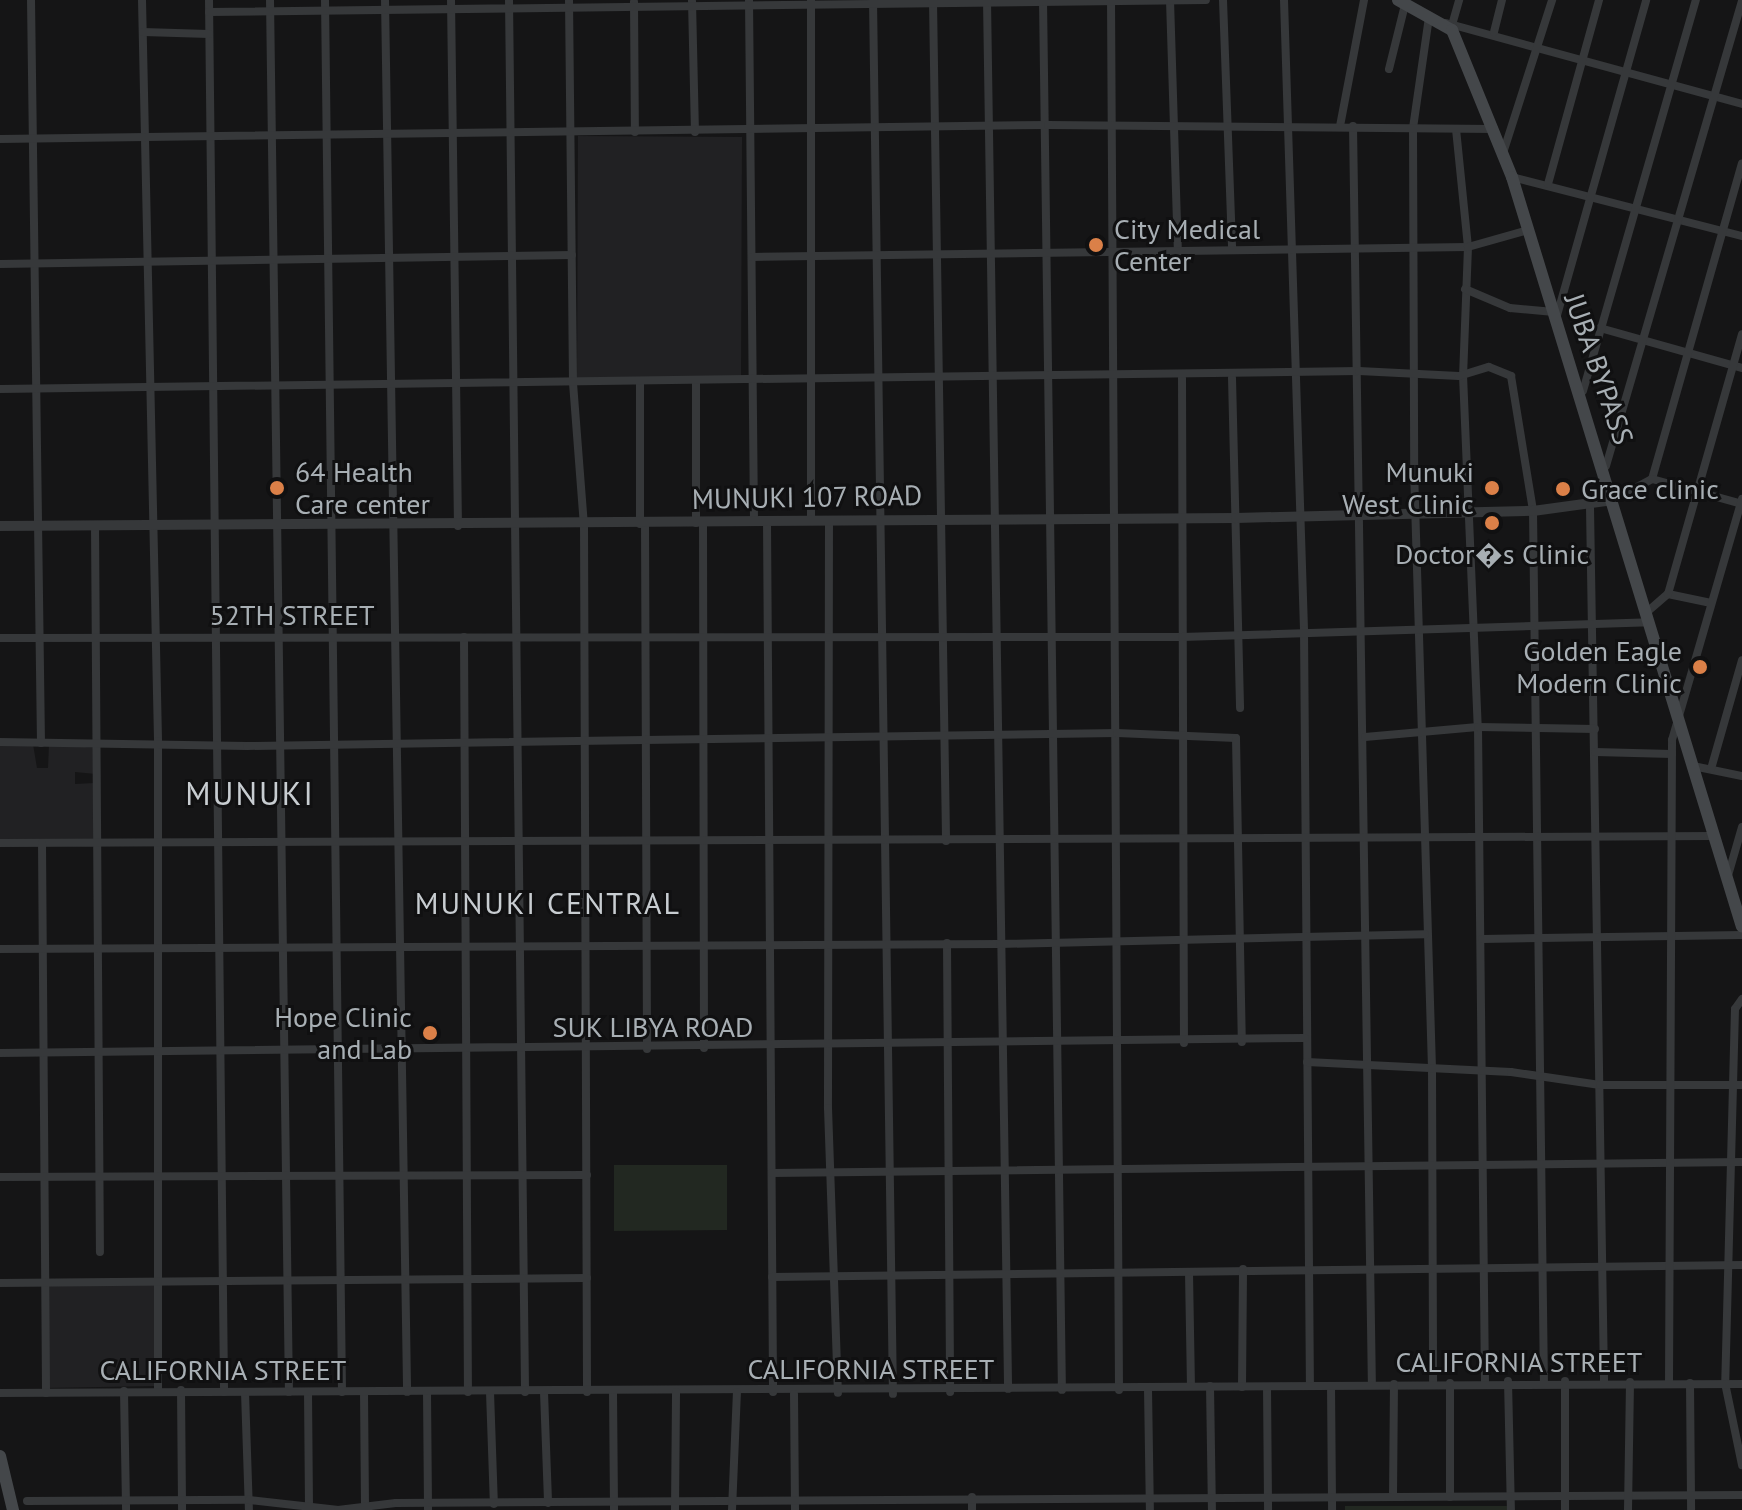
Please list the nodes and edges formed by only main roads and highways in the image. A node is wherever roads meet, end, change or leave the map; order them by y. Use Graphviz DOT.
graph roads {
  1 [pos="1403,2"];
  2 [pos="1739,908"];
  3 [pos="1742,927"];
  4 [pos="0,1456"];
  5 [pos="13,1510"];
  1 -- 2 [label="main road, JUBA BYPASS"];
  2 -- 3 [label="main road, JUBA BYPASS"];
  4 -- 5 [label="main road"];
}
